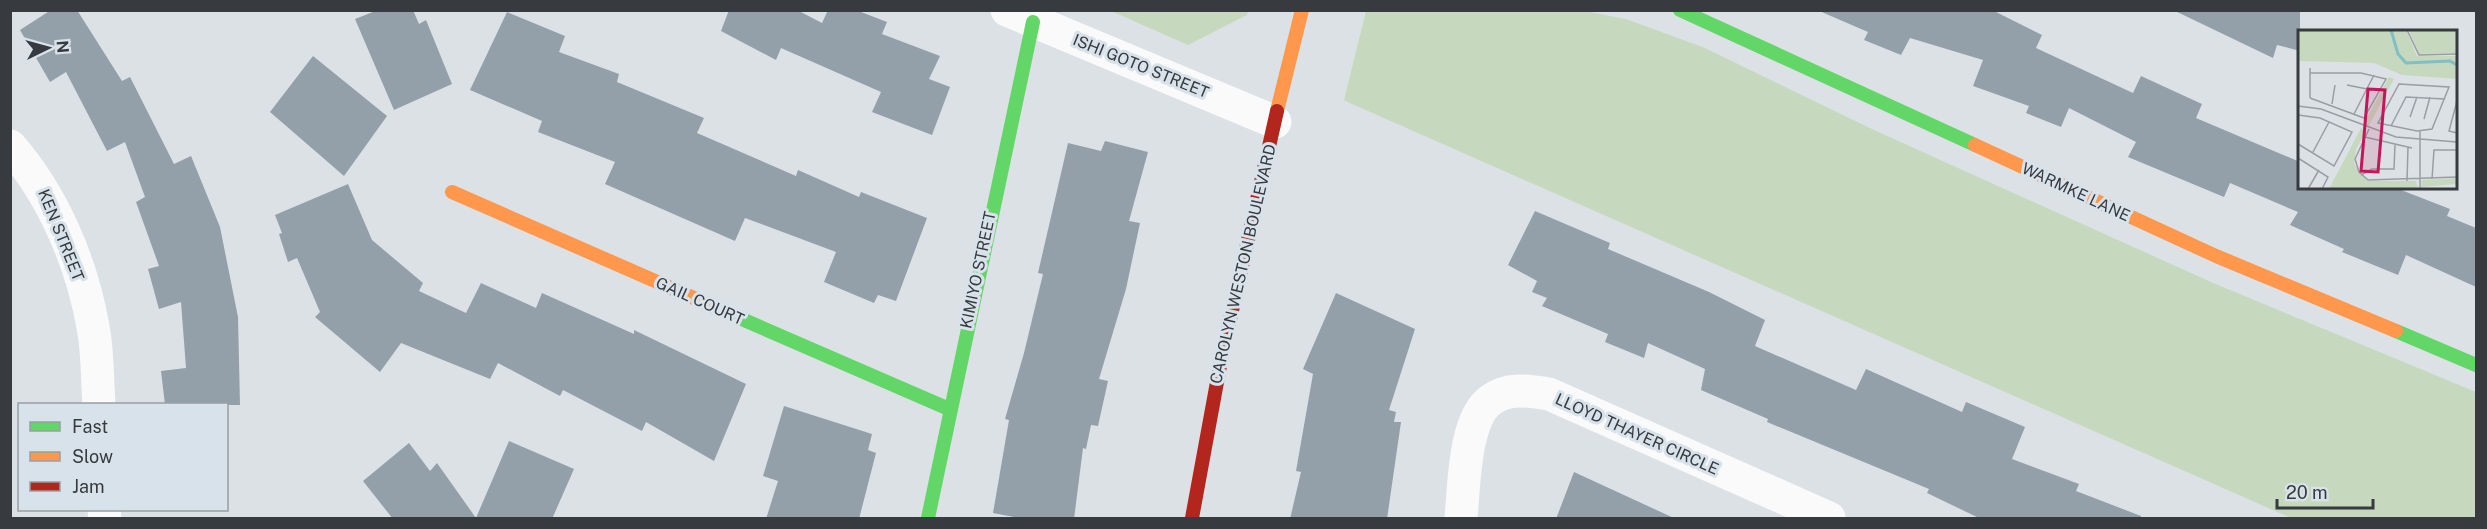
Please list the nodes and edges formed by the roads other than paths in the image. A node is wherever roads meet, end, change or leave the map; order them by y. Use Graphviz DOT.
graph roads {
  1 [pos="1302,10"];
  2 [pos="1680,10"];
  3 [pos="1020,16"];
  4 [pos="1275,122"];
  5 [pos="10,146"];
  6 [pos="452,192"];
  7 [pos="2476,365"];
  8 [pos="99,403"];
  9 [pos="949,409"];
  10 [pos="928,519"];
  11 [pos="1192,519"];
  12 [pos="1461,519"];
  13 [pos="1829,519"];
  1 -- 4 [label="street, CAROLYN WESTON BOULEVARD"];
  2 -- 7 [label="street, WARMKE LANE"];
  3 -- 4 [label="street, ISHI GOTO STREET"];
  3 -- 9 [label="street, KIMIYO STREET"];
  4 -- 11 [label="street, CAROLYN WESTON BOULEVARD"];
  5 -- 8 [label="street, KEN STREET"];
  6 -- 9 [label="street, GAIL COURT"];
  9 -- 10 [label="street, KIMIYO STREET"];
  12 -- 13 [label="street, LLOYD THAYER CIRCLE"];
}
